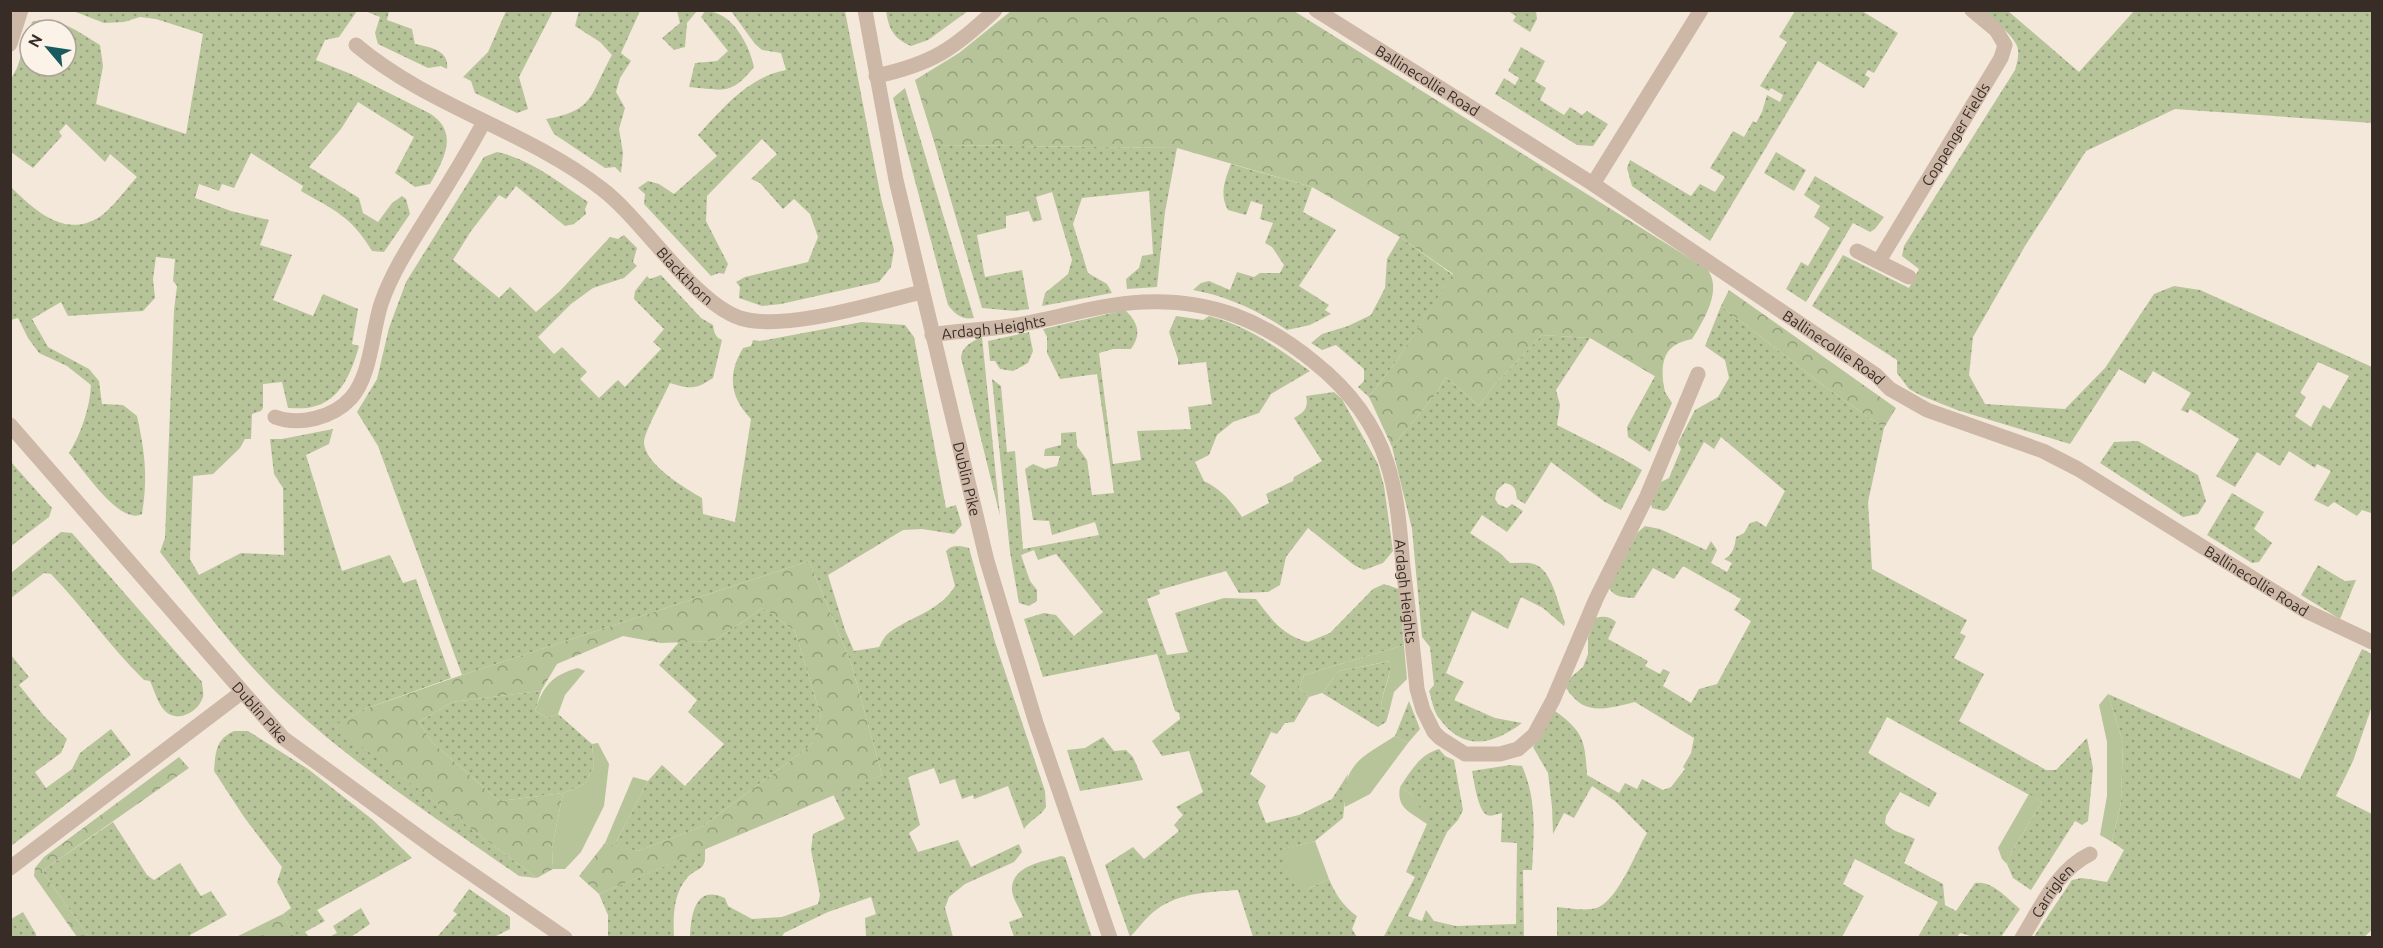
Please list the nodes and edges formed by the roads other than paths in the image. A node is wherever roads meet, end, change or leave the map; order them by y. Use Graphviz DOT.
graph roads {
  1 [pos="21,10"];
  2 [pos="865,10"];
  3 [pos="995,10"];
  4 [pos="1316,10"];
  5 [pos="1701,10"];
  6 [pos="1972,10"];
  7 [pos="10,44"];
  8 [pos="356,45"];
  9 [pos="876,76"];
  10 [pos="484,122"];
  11 [pos="1593,183"];
  12 [pos="1857,250"];
  13 [pos="1879,261"];
  14 [pos="1909,277"];
  15 [pos="922,292"];
  16 [pos="932,335"];
  17 [pos="1698,374"];
  18 [pos="275,417"];
  19 [pos="10,425"];
  20 [pos="2373,642"];
  21 [pos="242,692"];
  22 [pos="2090,854"];
  23 [pos="10,868"];
  24 [pos="565,938"];
  25 [pos="1110,938"];
  26 [pos="2022,938"];
  1 -- 7 [label="street"];
  2 -- 9 [label="street, Dublin Pike"];
  3 -- 9 [label="street"];
  4 -- 11 [label="street, Ballinecollie Road"];
  5 -- 11 [label="street"];
  6 -- 13 [label="street, Coppenger Fields"];
  8 -- 10 [label="street, Blackthorn"];
  9 -- 15 [label="street, Dublin Pike"];
  10 -- 15 [label="street, Blackthorn"];
  10 -- 18 [label="street"];
  11 -- 20 [label="street, Ballinecollie Road"];
  12 -- 13 [label="street"];
  13 -- 14 [label="street"];
  15 -- 16 [label="street, Dublin Pike"];
  16 -- 17 [label="street, Ardagh Heights"];
  16 -- 25 [label="street, Dublin Pike"];
  19 -- 21 [label="street, Dublin Pike"];
  21 -- 23 [label="street"];
  21 -- 24 [label="street, Dublin Pike"];
  22 -- 26 [label="street, Carriglen"];
}
